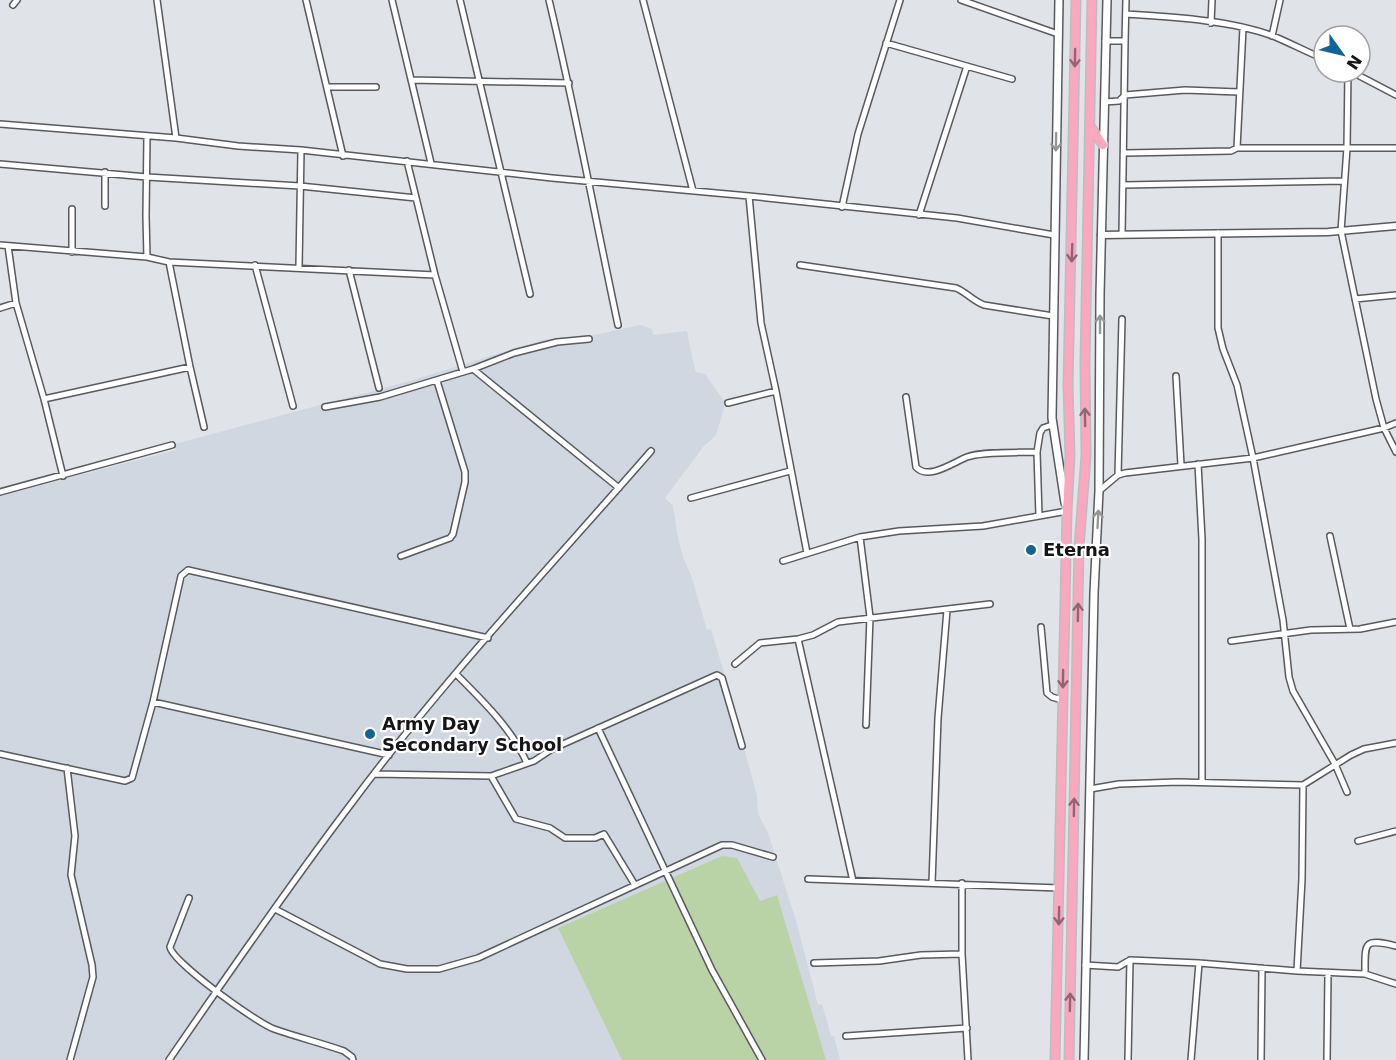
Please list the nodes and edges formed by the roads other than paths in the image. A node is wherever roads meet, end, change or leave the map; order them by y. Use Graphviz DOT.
graph roads {
  1 [pos="157,0"];
  2 [pos="306,0"];
  3 [pos="392,0"];
  4 [pos="460,0"];
  5 [pos="549,0"];
  6 [pos="643,0"];
  7 [pos="900,0"];
  8 [pos="961,0"];
  9 [pos="990,0"];
  10 [pos="1059,0"];
  11 [pos="1076,0"];
  12 [pos="1092,0"];
  13 [pos="1107,0"];
  14 [pos="1126,0"];
  15 [pos="1212,0"];
  16 [pos="1280,0"];
  17 [pos="989,9"];
  18 [pos="1126,14"];
  19 [pos="1212,23"];
  20 [pos="1243,28"];
  21 [pos="1058,34"];
  22 [pos="1272,36"];
  23 [pos="1105,41"];
  24 [pos="1125,41"];
  25 [pos="886,43"];
  26 [pos="1312,54"];
  27 [pos="967,66"];
  28 [pos="1012,79"];
  29 [pos="411,80"];
  30 [pos="480,80"];
  31 [pos="568,82"];
  32 [pos="1372,83"];
  33 [pos="1350,84"];
  34 [pos="327,87"];
  35 [pos="376,87"];
  36 [pos="1239,92"];
  37 [pos="1125,95"];
  38 [pos="1396,95"];
  39 [pos="1104,102"];
  40 [pos="0,124"];
  41 [pos="1090,126"];
  42 [pos="147,136"];
  43 [pos="176,138"];
  44 [pos="1103,145"];
  45 [pos="1237,148"];
  46 [pos="1347,148"];
  47 [pos="1396,148"];
  48 [pos="301,150"];
  49 [pos="1125,153"];
  50 [pos="343,156"];
  51 [pos="407,161"];
  52 [pos="431,163"];
  53 [pos="0,164"];
  54 [pos="500,171"];
  55 [pos="105,172"];
  56 [pos="147,177"];
  57 [pos="587,181"];
  58 [pos="1344,181"];
  59 [pos="1124,185"];
  60 [pos="300,186"];
  61 [pos="693,190"];
  62 [pos="749,195"];
  63 [pos="416,198"];
  64 [pos="105,206"];
  65 [pos="842,207"];
  66 [pos="72,209"];
  67 [pos="919,215"];
  68 [pos="1396,226"];
  69 [pos="1341,231"];
  70 [pos="1218,233"];
  71 [pos="1054,234"];
  72 [pos="1122,235"];
  73 [pos="1101,236"];
  74 [pos="0,245"];
  75 [pos="8,246"];
  76 [pos="72,252"];
  77 [pos="147,257"];
  78 [pos="169,262"];
  79 [pos="255,265"];
  80 [pos="800,265"];
  81 [pos="299,267"];
  82 [pos="349,270"];
  83 [pos="435,275"];
  84 [pos="530,294"];
  85 [pos="1396,295"];
  86 [pos="1355,299"];
  87 [pos="16,303"];
  88 [pos="0,308"];
  89 [pos="1053,316"];
  90 [pos="1122,319"];
  91 [pos="618,325"];
  92 [pos="589,339"];
  93 [pos="190,367"];
  94 [pos="473,369"];
  95 [pos="463,372"];
  96 [pos="1176,376"];
  97 [pos="437,381"];
  98 [pos="379,388"];
  99 [pos="776,391"];
  100 [pos="906,398"];
  101 [pos="44,399"];
  102 [pos="728,403"];
  103 [pos="293,406"];
  104 [pos="325,406"];
  105 [pos="1396,423"];
  106 [pos="1052,425"];
  107 [pos="204,428"];
  108 [pos="1384,428"];
  109 [pos="172,445"];
  110 [pos="651,451"];
  111 [pos="1037,452"];
  112 [pos="1396,452"];
  113 [pos="1252,458"];
  114 [pos="1198,464"];
  115 [pos="1181,465"];
  116 [pos="790,471"];
  117 [pos="1118,475"];
  118 [pos="63,476"];
  119 [pos="619,488"];
  120 [pos="1099,491"];
  121 [pos="0,492"];
  122 [pos="691,498"];
  123 [pos="1066,511"];
  124 [pos="1039,516"];
  125 [pos="1330,536"];
  126 [pos="860,537"];
  127 [pos="807,553"];
  128 [pos="401,556"];
  129 [pos="783,561"];
  130 [pos="990,604"];
  131 [pos="947,610"];
  132 [pos="870,617"];
  133 [pos="1396,622"];
  134 [pos="1041,627"];
  135 [pos="1350,629"];
  136 [pos="1284,633"];
  137 [pos="488,638"];
  138 [pos="798,639"];
  139 [pos="1231,641"];
  140 [pos="735,664"];
  141 [pos="456,674"];
  142 [pos="1062,700"];
  143 [pos="153,702"];
  144 [pos="866,725"];
  145 [pos="598,728"];
  146 [pos="1396,743"];
  147 [pos="742,746"];
  148 [pos="0,754"];
  149 [pos="389,755"];
  150 [pos="527,763"];
  151 [pos="1335,764"];
  152 [pos="67,768"];
  153 [pos="374,774"];
  154 [pos="491,776"];
  155 [pos="1202,782"];
  156 [pos="1303,785"];
  157 [pos="1090,789"];
  158 [pos="1347,792"];
  159 [pos="1396,831"];
  160 [pos="1358,841"];
  161 [pos="773,857"];
  162 [pos="666,871"];
  163 [pos="808,879"];
  164 [pos="853,880"];
  165 [pos="932,883"];
  166 [pos="962,883"];
  167 [pos="634,885"];
  168 [pos="1060,888"];
  169 [pos="189,898"];
  170 [pos="275,909"];
  171 [pos="1396,946"];
  172 [pos="962,954"];
  173 [pos="1130,960"];
  174 [pos="814,963"];
  175 [pos="1199,963"];
  176 [pos="1085,965"];
  177 [pos="1262,968"];
  178 [pos="1297,971"];
  179 [pos="1328,973"];
  180 [pos="1365,974"];
  181 [pos="1396,984"];
  182 [pos="217,990"];
  183 [pos="967,1028"];
  184 [pos="846,1036"];
  185 [pos="70,1060"];
  186 [pos="169,1060"];
  187 [pos="353,1060"];
  188 [pos="762,1060"];
  189 [pos="968,1060"];
  190 [pos="1055,1060"];
  191 [pos="1069,1060"];
  192 [pos="1084,1060"];
  193 [pos="1128,1060"];
  194 [pos="1191,1060"];
  195 [pos="1261,1060"];
  196 [pos="1327,1060"];
  1 -- 43 [label="street"];
  2 -- 34 [label="street"];
  3 -- 29 [label="street"];
  4 -- 30 [label="street"];
  5 -- 31 [label="street"];
  6 -- 61 [label="street"];
  7 -- 25 [label="street"];
  8 -- 17 [label="street"];
  9 -- 17 [label="street"];
  10 -- 21 [label="main road"];
  11 -- 123 [label="highway, one-way"];
  12 -- 41 [label="highway"];
  13 -- 23 [label="main road"];
  14 -- 18 [label="street"];
  15 -- 19 [label="street"];
  16 -- 22 [label="street"];
  17 -- 21 [label="street"];
  18 -- 19 [label="street"];
  18 -- 24 [label="street"];
  19 -- 20 [label="street"];
  20 -- 22 [label="street"];
  20 -- 36 [label="street"];
  21 -- 71 [label="main road, one-way"];
  22 -- 26 [label="street"];
  23 -- 24 [label="street"];
  23 -- 39 [label="main road"];
  24 -- 37 [label="street"];
  25 -- 27 [label="street"];
  25 -- 65 [label="street"];
  27 -- 28 [label="street"];
  27 -- 67 [label="street"];
  29 -- 30 [label="street"];
  29 -- 52 [label="street"];
  30 -- 31 [label="street"];
  30 -- 54 [label="street"];
  31 -- 57 [label="street"];
  32 -- 38 [label="street"];
  33 -- 46 [label="street"];
  34 -- 35 [label="street"];
  34 -- 50 [label="street"];
  36 -- 37 [label="street"];
  36 -- 45 [label="street"];
  37 -- 39 [label="street"];
  37 -- 49 [label="street"];
  39 -- 44 [label="main road"];
  40 -- 42 [label="street"];
  41 -- 44 [label="highway"];
  191 -- 41 [label="highway, one-way"];
  42 -- 43 [label="street"];
  42 -- 56 [label="street"];
  43 -- 48 [label="street"];
  44 -- 73 [label="main road"];
  45 -- 46 [label="street"];
  45 -- 49 [label="street"];
  46 -- 47 [label="street"];
  46 -- 58 [label="street"];
  48 -- 50 [label="street"];
  48 -- 60 [label="street"];
  49 -- 59 [label="street"];
  50 -- 51 [label="street"];
  51 -- 52 [label="street"];
  51 -- 63 [label="street"];
  52 -- 54 [label="street"];
  53 -- 55 [label="street"];
  54 -- 57 [label="street"];
  54 -- 84 [label="street"];
  55 -- 56 [label="street"];
  55 -- 64 [label="street"];
  56 -- 60 [label="street"];
  56 -- 77 [label="street"];
  57 -- 61 [label="street"];
  57 -- 91 [label="street"];
  58 -- 59 [label="street"];
  58 -- 69 [label="street"];
  59 -- 72 [label="street"];
  60 -- 63 [label="street"];
  60 -- 81 [label="street"];
  61 -- 62 [label="street"];
  62 -- 65 [label="street"];
  62 -- 99 [label="street"];
  63 -- 83 [label="street"];
  65 -- 67 [label="street"];
  66 -- 76 [label="street"];
  67 -- 71 [label="street"];
  68 -- 69 [label="street"];
  69 -- 70 [label="street"];
  69 -- 86 [label="street"];
  70 -- 72 [label="street"];
  70 -- 113 [label="street"];
  71 -- 89 [label="main road"];
  72 -- 73 [label="street"];
  120 -- 73 [label="main road, one-way"];
  74 -- 75 [label="street"];
  75 -- 76 [label="street"];
  75 -- 87 [label="street"];
  76 -- 77 [label="street"];
  77 -- 78 [label="street"];
  78 -- 79 [label="street"];
  78 -- 93 [label="street"];
  79 -- 81 [label="street"];
  79 -- 103 [label="street"];
  80 -- 89 [label="street"];
  81 -- 82 [label="street"];
  82 -- 83 [label="street"];
  82 -- 98 [label="street"];
  83 -- 95 [label="street"];
  85 -- 86 [label="street"];
  86 -- 108 [label="street"];
  87 -- 88 [label="street"];
  87 -- 101 [label="street"];
  89 -- 106 [label="main road"];
  90 -- 117 [label="street"];
  92 -- 94 [label="street"];
  93 -- 101 [label="street"];
  93 -- 107 [label="street"];
  94 -- 95 [label="street"];
  94 -- 119 [label="street"];
  95 -- 97 [label="street"];
  96 -- 115 [label="street"];
  97 -- 104 [label="street"];
  97 -- 128 [label="street"];
  99 -- 102 [label="street"];
  99 -- 116 [label="street"];
  100 -- 111 [label="street"];
  101 -- 118 [label="street"];
  105 -- 108 [label="street"];
  106 -- 111 [label="street"];
  106 -- 123 [label="main road"];
  108 -- 112 [label="street"];
  108 -- 113 [label="street"];
  109 -- 118 [label="street"];
  110 -- 119 [label="street"];
  111 -- 124 [label="street"];
  113 -- 114 [label="street"];
  113 -- 136 [label="street"];
  114 -- 115 [label="street"];
  114 -- 155 [label="street"];
  115 -- 117 [label="street"];
  116 -- 122 [label="street"];
  116 -- 127 [label="street"];
  117 -- 120 [label="street"];
  118 -- 121 [label="street"];
  119 -- 137 [label="street"];
  157 -- 120 [label="main road, one-way"];
  123 -- 124 [label="street"];
  123 -- 142 [label="highway, one-way"];
  124 -- 126 [label="street"];
  125 -- 135 [label="street"];
  126 -- 127 [label="street"];
  126 -- 132 [label="street"];
  127 -- 129 [label="street"];
  130 -- 131 [label="street"];
  131 -- 132 [label="street"];
  131 -- 165 [label="street"];
  132 -- 138 [label="street"];
  132 -- 144 [label="street"];
  133 -- 135 [label="street"];
  134 -- 142 [label="street"];
  135 -- 136 [label="street"];
  136 -- 139 [label="street"];
  136 -- 151 [label="street"];
  137 -- 141 [label="street"];
  137 -- 143 [label="street"];
  138 -- 140 [label="street"];
  138 -- 164 [label="street"];
  141 -- 149 [label="street"];
  141 -- 150 [label="street"];
  142 -- 168 [label="highway"];
  143 -- 149 [label="street"];
  143 -- 152 [label="street"];
  145 -- 147 [label="street"];
  145 -- 150 [label="street"];
  145 -- 162 [label="street"];
  146 -- 151 [label="street"];
  148 -- 152 [label="street"];
  149 -- 153 [label="street"];
  150 -- 154 [label="street"];
  151 -- 156 [label="street"];
  151 -- 158 [label="street"];
  152 -- 185 [label="street"];
  153 -- 154 [label="street"];
  153 -- 170 [label="street"];
  154 -- 167 [label="street"];
  155 -- 156 [label="street"];
  155 -- 157 [label="street"];
  156 -- 178 [label="street"];
  157 -- 176 [label="main road"];
  159 -- 160 [label="street"];
  161 -- 162 [label="street"];
  162 -- 167 [label="street"];
  162 -- 188 [label="street"];
  163 -- 164 [label="street"];
  164 -- 165 [label="street"];
  165 -- 166 [label="street"];
  166 -- 168 [label="street"];
  166 -- 172 [label="street"];
  167 -- 170 [label="street"];
  168 -- 190 [label="highway, one-way"];
  169 -- 182 [label="street"];
  170 -- 182 [label="street"];
  171 -- 180 [label="street"];
  172 -- 174 [label="street"];
  172 -- 183 [label="street"];
  173 -- 175 [label="street"];
  173 -- 176 [label="street"];
  173 -- 193 [label="street"];
  175 -- 177 [label="street"];
  175 -- 194 [label="street"];
  176 -- 192 [label="main road"];
  177 -- 178 [label="street"];
  177 -- 195 [label="street"];
  178 -- 179 [label="street"];
  179 -- 180 [label="street"];
  179 -- 196 [label="street"];
  180 -- 181 [label="street"];
  182 -- 186 [label="street"];
  182 -- 187 [label="street"];
  183 -- 184 [label="street"];
  183 -- 189 [label="street"];
}
